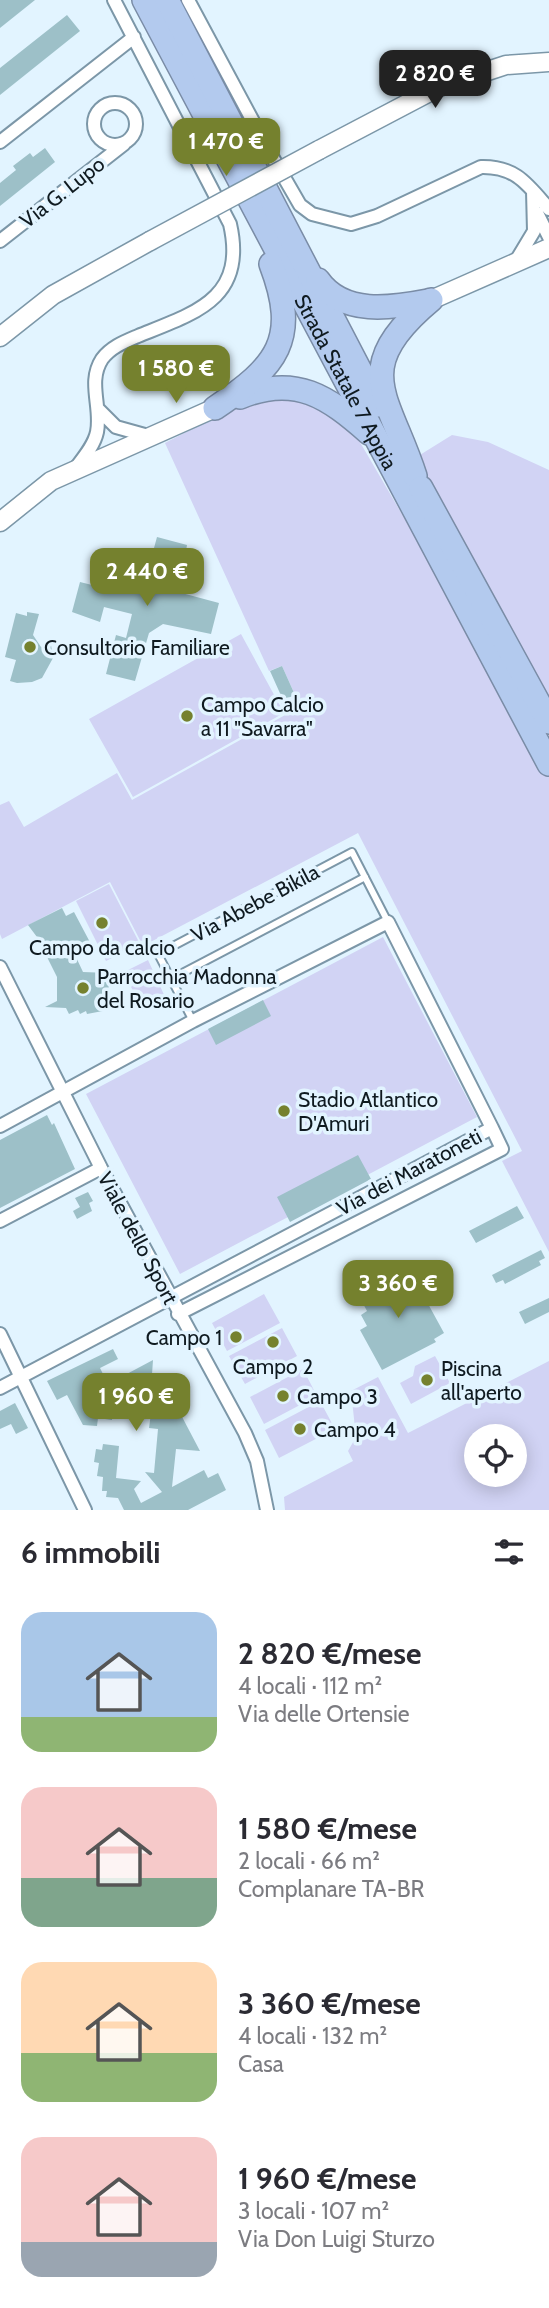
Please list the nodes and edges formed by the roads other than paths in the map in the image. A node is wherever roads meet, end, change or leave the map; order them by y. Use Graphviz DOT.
graph roads {
  1 [pos="114,0"];
  2 [pos="144,0"];
  3 [pos="166,0"];
  4 [pos="188,0"];
  5 [pos="134,37"];
  6 [pos="549,62"];
  7 [pos="0,142"];
  8 [pos="124,144"];
  9 [pos="253,207"];
  10 [pos="545,210"];
  11 [pos="286,229"];
  12 [pos="549,237"];
  13 [pos="0,241"];
  14 [pos="549,248"];
  15 [pos="514,264"];
  16 [pos="431,300"];
  17 [pos="0,337"];
  18 [pos="215,408"];
  19 [pos="104,424"];
  20 [pos="152,437"];
  21 [pos="381,444"];
  22 [pos="116,453"];
  23 [pos="75,469"];
  24 [pos="415,476"];
  25 [pos="7,512"];
  26 [pos="0,522"];
  27 [pos="549,722"];
  28 [pos="549,764"];
  29 [pos="365,877"];
  30 [pos="388,922"];
  31 [pos="2,975"];
  32 [pos="171,979"];
  33 [pos="193,1021"];
  34 [pos="63,1091"];
  35 [pos="0,1126"];
  36 [pos="492,1128"];
  37 [pos="101,1168"];
  38 [pos="381,1187"];
  39 [pos="391,1206"];
  40 [pos="0,1222"];
  41 [pos="292,1234"];
  42 [pos="301,1252"];
  43 [pos="170,1298"];
  44 [pos="178,1314"];
  45 [pos="0,1334"];
  46 [pos="21,1376"];
  47 [pos="0,1388"];
  48 [pos="85,1510"];
  49 [pos="267,1510"];
  1 -- 5 [label="street"];
  2 -- 9 [label="highway, Strada Statale 7 Appia"];
  3 -- 11 [label="highway, Strada Statale 7 Appia"];
  4 -- 10 [label="street"];
  5 -- 7 [label="street"];
  5 -- 19 [label="street"];
  6 -- 17 [label="street, bridge"];
  8 -- 13 [label="street, Via G. Lupo"];
  9 -- 18 [label="highway"];
  9 -- 21 [label="highway, Strada Statale 7 Appia"];
  10 -- 12 [label="street"];
  10 -- 15 [label="street"];
  11 -- 16 [label="highway"];
  11 -- 24 [label="highway, Strada Statale 7 Appia"];
  14 -- 15 [label="street"];
  15 -- 16 [label="street"];
  16 -- 24 [label="highway"];
  18 -- 20 [label="street"];
  18 -- 21 [label="highway"];
  19 -- 20 [label="street"];
  19 -- 22 [label="street"];
  19 -- 23 [label="street"];
  20 -- 22 [label="street"];
  21 -- 28 [label="highway, Strada Statale 7 Appia"];
  22 -- 23 [label="street"];
  23 -- 25 [label="street"];
  24 -- 27 [label="highway, Strada Statale 7 Appia"];
  25 -- 26 [label="street"];
  29 -- 30 [label="lane, Via Abebe Bikila"];
  29 -- 32 [label="lane, Via Abebe Bikila"];
  29 -- 32 [label="lane, Via Abebe Bikila"];
  30 -- 33 [label="street"];
  30 -- 36 [label="street, Via Abebe Bikila"];
  31 -- 34 [label="street, Viale dello Sport"];
  32 -- 33 [label="lane, Via Abebe Bikila"];
  33 -- 34 [label="street"];
  34 -- 35 [label="street"];
  34 -- 37 [label="street, Viale dello Sport"];
  36 -- 38 [label="street, Via dei Maratoneti"];
  36 -- 39 [label="street, Via dei Maratoneti"];
  37 -- 40 [label="street"];
  37 -- 43 [label="street, Viale dello Sport"];
  38 -- 39 [label="street"];
  38 -- 41 [label="street, Via dei Maratoneti"];
  39 -- 42 [label="street, Via dei Maratoneti"];
  41 -- 42 [label="street"];
  41 -- 43 [label="street, Via dei Maratoneti"];
  42 -- 44 [label="street, Via dei Maratoneti"];
  43 -- 44 [label="street, Viale dello Sport"];
  43 -- 46 [label="street, Via dei Maratoneti"];
  44 -- 49 [label="street, Viale dello Sport"];
  45 -- 46 [label="street"];
  46 -- 47 [label="street, Via dei Maratoneti"];
  46 -- 48 [label="street"];
}
